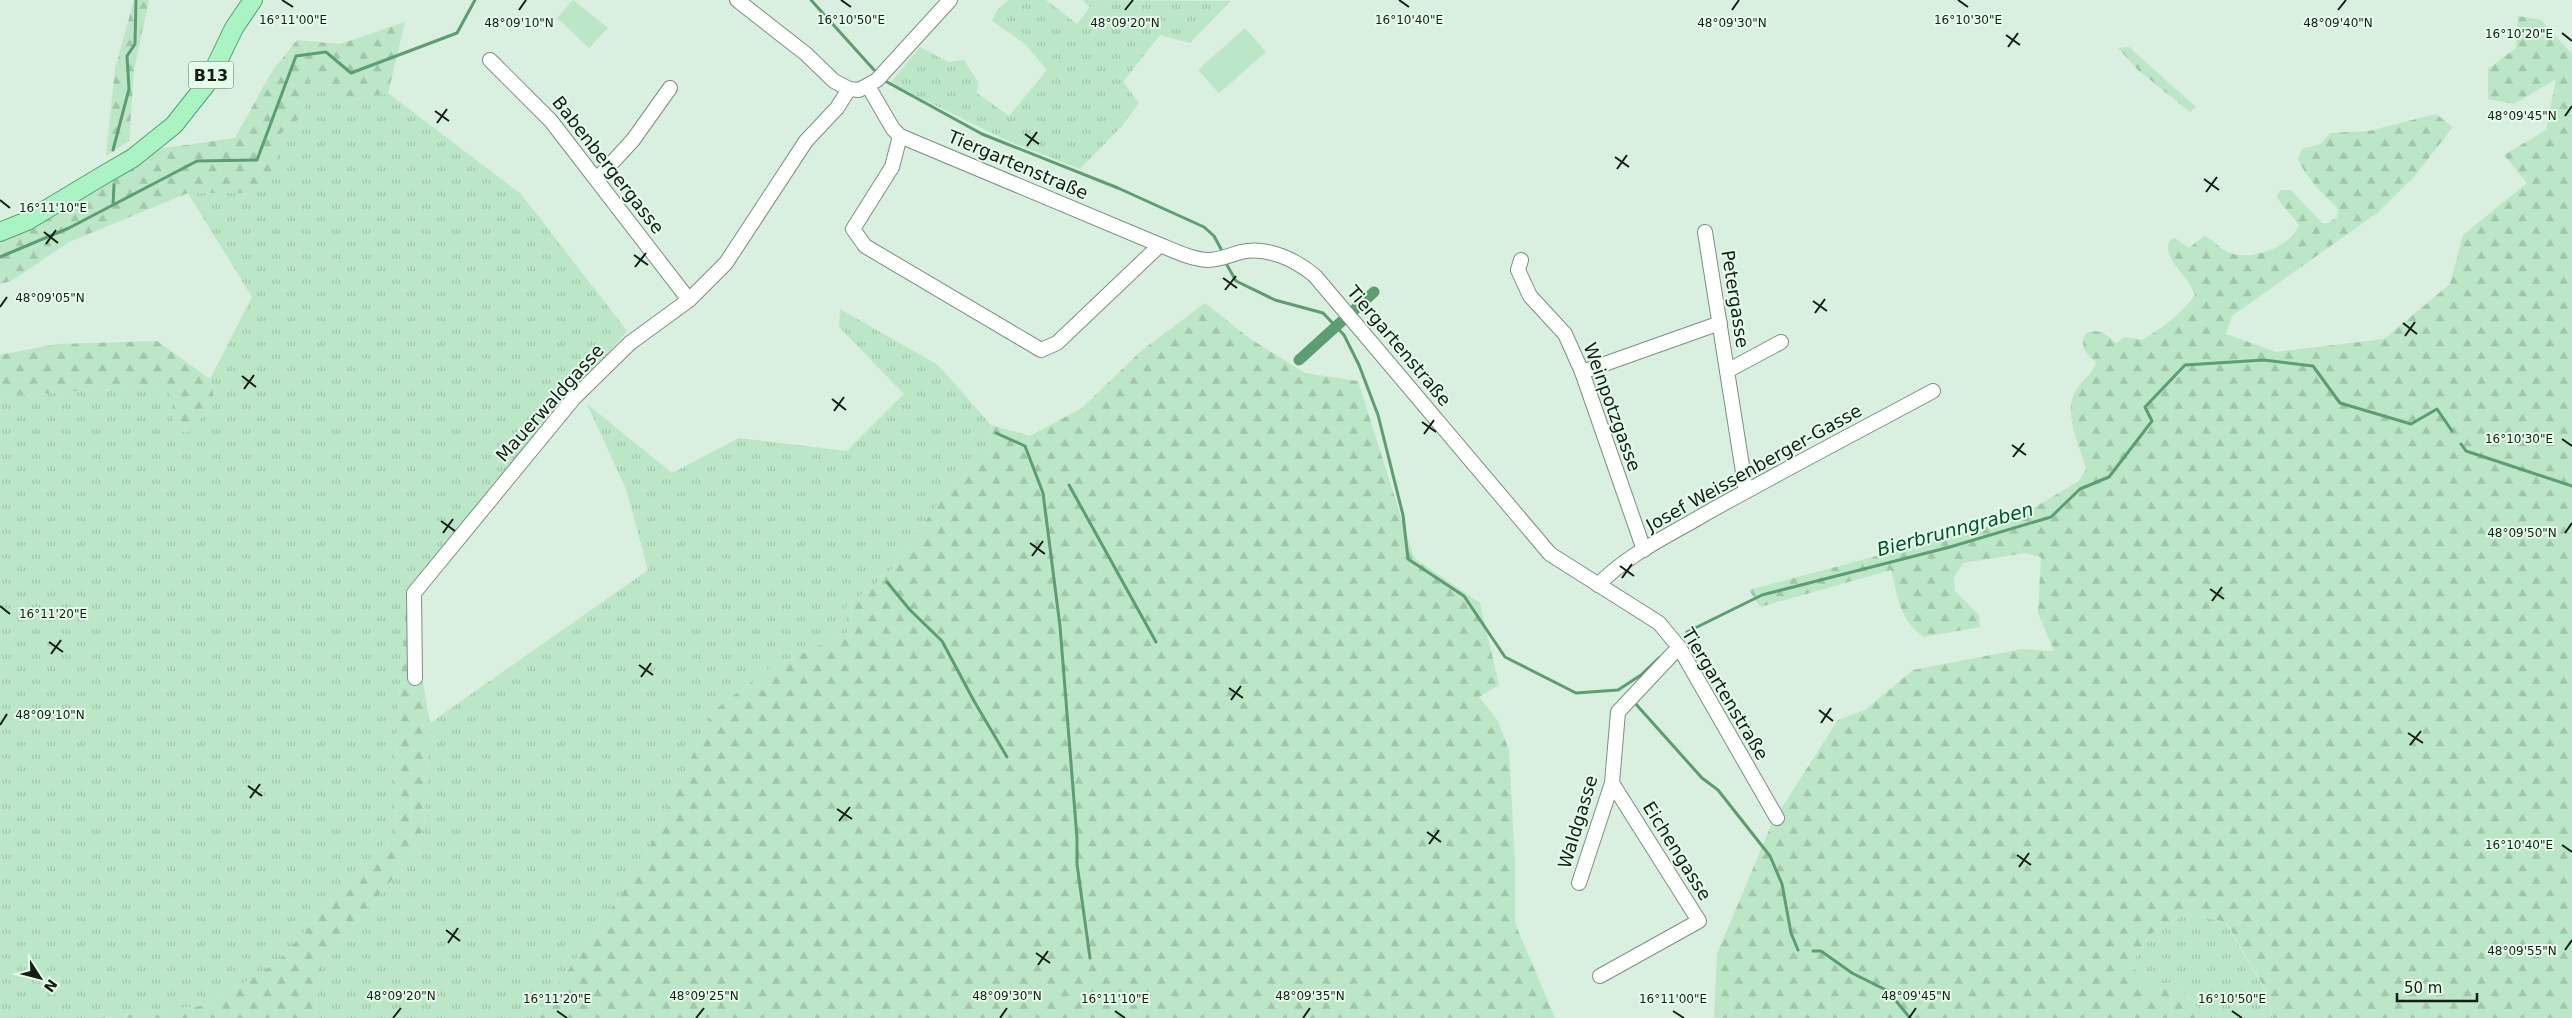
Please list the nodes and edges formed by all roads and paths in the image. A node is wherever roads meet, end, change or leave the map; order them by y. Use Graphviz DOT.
graph roads {
  1 [pos="253,0"];
  2 [pos="736,0"];
  3 [pos="950,0"];
  4 [pos="490,60"];
  5 [pos="868,86"];
  6 [pos="670,88"];
  7 [pos="849,89"];
  8 [pos="900,136"];
  9 [pos="597,179"];
  10 [pos="0,232"];
  11 [pos="1704,232"];
  12 [pos="1160,245"];
  13 [pos="1521,260"];
  14 [pos="689,300"];
  15 [pos="1720,323"];
  16 [pos="1781,342"];
  17 [pos="1727,371"];
  18 [pos="1582,372"];
  19 [pos="1933,391"];
  20 [pos="1746,491"];
  21 [pos="1644,550"];
  22 [pos="1598,585"];
  23 [pos="1679,647"];
  24 [pos="415,678"];
  25 [pos="1612,783"];
  26 [pos="1777,818"];
  27 [pos="1579,883"];
  28 [pos="1600,976"];
  1 -- 10 [label="main road, B13"];
  2 -- 7 [label="street"];
  3 -- 5 [label="street"];
  4 -- 9 [label="street, Babenbergergasse"];
  5 -- 7 [label="street"];
  5 -- 8 [label="street"];
  6 -- 9 [label="street"];
  7 -- 14 [label="street, Mauerwaldgasse"];
  8 -- 12 [label="street, Tiergartenstraße"];
  8 -- 12 [label="street"];
  9 -- 14 [label="street, Babenbergergasse"];
  11 -- 15 [label="street, Petergasse"];
  12 -- 22 [label="street, Tiergartenstraße"];
  13 -- 18 [label="street, Weinpotzgasse"];
  14 -- 24 [label="street, Mauerwaldgasse"];
  15 -- 17 [label="street, Petergasse"];
  15 -- 18 [label="street"];
  16 -- 17 [label="street, Petergasse"];
  17 -- 20 [label="street, Petergasse"];
  18 -- 21 [label="street, Weinpotzgasse"];
  19 -- 20 [label="street, Josef Weissenberger-Gasse"];
  20 -- 21 [label="street, Josef Weissenberger-Gasse"];
  21 -- 22 [label="street, Josef Weissenberger-Gasse"];
  22 -- 23 [label="street, Tiergartenstraße"];
  23 -- 25 [label="street, Waldgasse"];
  23 -- 26 [label="street, Tiergartenstraße"];
  25 -- 27 [label="street, Waldgasse"];
  25 -- 28 [label="street, Eichengasse"];
}
